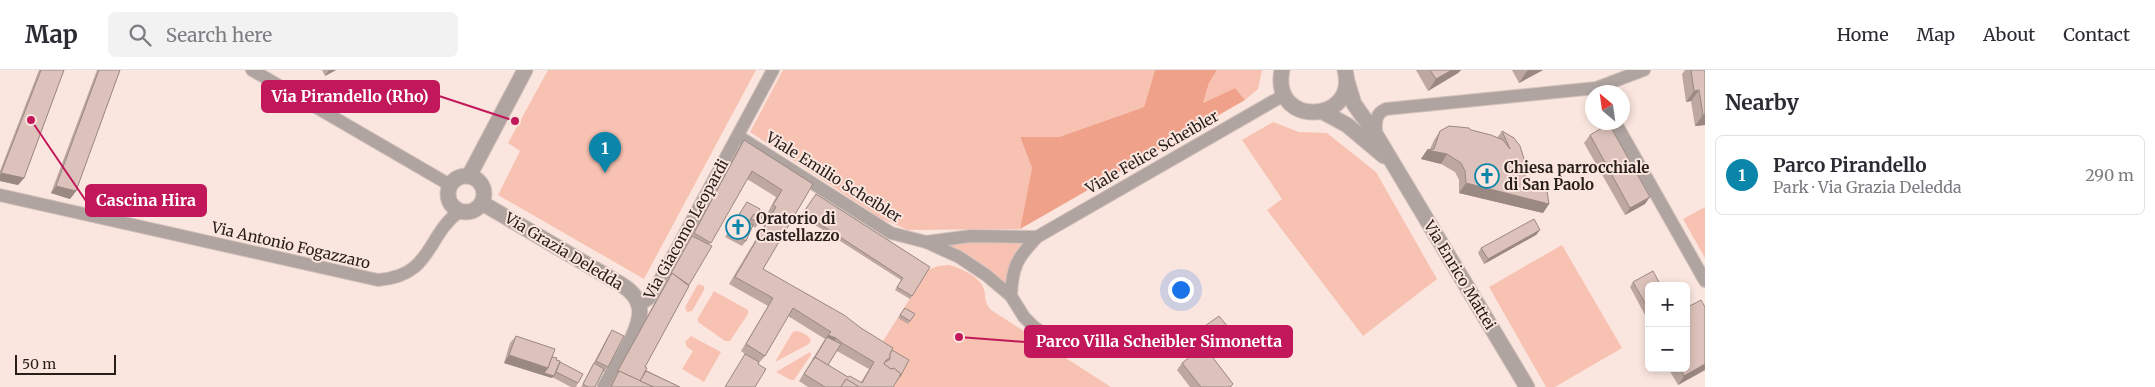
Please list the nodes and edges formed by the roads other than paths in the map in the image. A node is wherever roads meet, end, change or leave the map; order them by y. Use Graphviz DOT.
graph roads {
  1 [pos="252,70"];
  2 [pos="526,70"];
  3 [pos="774,70"];
  4 [pos="1282,70"];
  5 [pos="1644,70"];
  6 [pos="1346,76"];
  7 [pos="1609,85"];
  8 [pos="1585,91"];
  9 [pos="1284,95"];
  10 [pos="1323,112"];
  11 [pos="1620,130"];
  12 [pos="1376,135"];
  13 [pos="738,136"];
  14 [pos="1393,164"];
  15 [pos="469,176"];
  16 [pos="450,185"];
  17 [pos="0,195"];
  18 [pos="482,203"];
  19 [pos="460,211"];
  20 [pos="1037,238"];
  21 [pos="926,242"];
  22 [pos="1705,281"];
  23 [pos="1011,296"];
  24 [pos="639,306"];
  25 [pos="1059,340"];
  26 [pos="605,387"];
  27 [pos="1527,387"];
  1 -- 16 [label="street"];
  2 -- 15 [label="street"];
  3 -- 13 [label="street, Via Giacomo Leopardi"];
  4 -- 9 [label="street"];
  5 -- 7 [label="street"];
  6 -- 10 [label="street"];
  6 -- 12 [label="street, Via Enrico Mattei"];
  8 -- 12 [label="street"];
  9 -- 10 [label="street"];
  9 -- 20 [label="street, Viale Felice Scheibler"];
  10 -- 14 [label="street, Via Enrico Mattei"];
  11 -- 22 [label="street"];
  12 -- 14 [label="street, Via Enrico Mattei"];
  13 -- 21 [label="street, Viale Emilio Scheibler"];
  13 -- 24 [label="street, Via Giacomo Leopardi"];
  14 -- 27 [label="street, Via Enrico Mattei"];
  15 -- 16 [label="street"];
  15 -- 18 [label="street"];
  16 -- 19 [label="street"];
  17 -- 19 [label="street, Via Antonio Fogazzaro"];
  18 -- 19 [label="street"];
  18 -- 24 [label="street, Via Grazia Deledda"];
  20 -- 21 [label="street"];
  20 -- 23 [label="street, Viale Felice Scheibler"];
  21 -- 23 [label="street, Viale Emilio Scheibler"];
  23 -- 25 [label="street, Viale Emilio Scheibler"];
  24 -- 26 [label="street, Via Giacomo Leopardi"];
}
